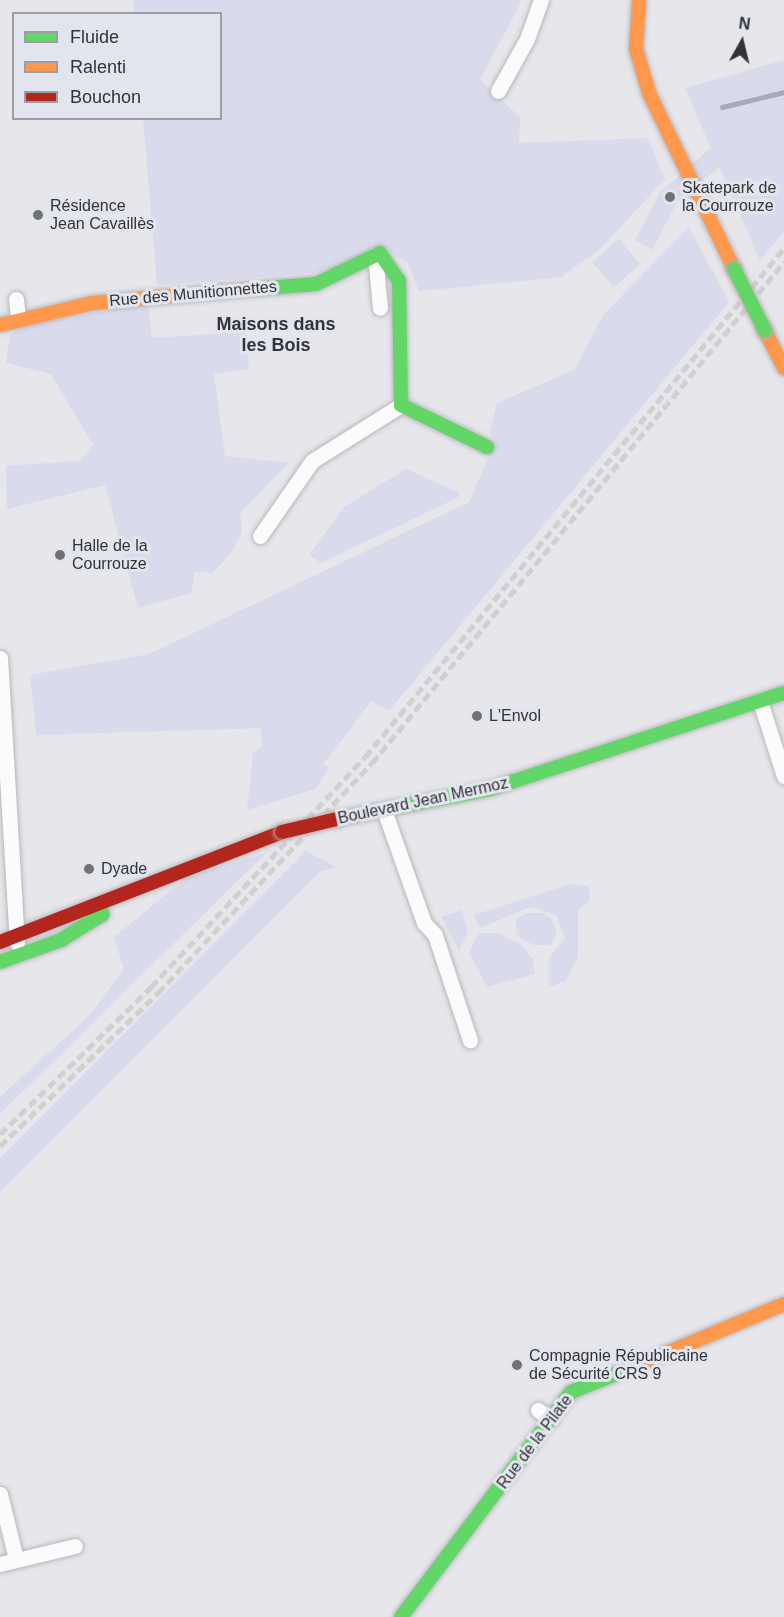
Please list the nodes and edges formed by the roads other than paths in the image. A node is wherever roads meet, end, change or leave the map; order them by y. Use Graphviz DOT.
graph roads {
  1 [pos="541,0"];
  2 [pos="639,0"];
  3 [pos="498,92"];
  4 [pos="377,253"];
  5 [pos="16,299"];
  6 [pos="381,308"];
  7 [pos="18,319"];
  8 [pos="0,325"];
  9 [pos="784,368"];
  10 [pos="401,405"];
  11 [pos="487,447"];
  12 [pos="260,536"];
  13 [pos="0,658"];
  14 [pos="784,693"];
  15 [pos="760,701"];
  16 [pos="784,776"];
  17 [pos="384,810"];
  18 [pos="166,877"];
  19 [pos="81,927"];
  20 [pos="18,936"];
  21 [pos="0,942"];
  22 [pos="0,955"];
  23 [pos="0,962"];
  24 [pos="470,1040"];
  25 [pos="784,1304"];
  26 [pos="538,1410"];
  27 [pos="551,1419"];
  28 [pos="0,1494"];
  29 [pos="75,1546"];
  30 [pos="16,1559"];
  31 [pos="0,1564"];
  32 [pos="401,1617"];
  1 -- 3 [label="street"];
  2 -- 9 [label="main road, bridge"];
  4 -- 6 [label="street"];
  4 -- 7 [label="main road, Rue des Munitionnettes"];
  4 -- 10 [label="main road"];
  5 -- 7 [label="street"];
  7 -- 8 [label="main road, Rue des Munitionnettes"];
  10 -- 11 [label="main road"];
  10 -- 12 [label="street"];
  13 -- 20 [label="street"];
  14 -- 15 [label="main road, Boulevard Jean Mermoz"];
  15 -- 16 [label="street"];
  15 -- 17 [label="main road, Boulevard Jean Mermoz"];
  17 -- 18 [label="main road, Boulevard Jean Mermoz, bridge"];
  17 -- 24 [label="street"];
  18 -- 19 [label="main road, Boulevard Jean Mermoz"];
  18 -- 20 [label="main road, Boulevard Jean Mermoz"];
  19 -- 20 [label="street, Boulevard Jean Mermoz"];
  19 -- 23 [label="main road, Boulevard Jean Mermoz"];
  20 -- 21 [label="main road, Boulevard Jean Mermoz"];
  20 -- 22 [label="street, Boulevard Jean Mermoz"];
  25 -- 27 [label="main road, Rue de la Pilate"];
  26 -- 27 [label="street"];
  27 -- 32 [label="main road, Rue de la Pilate"];
  28 -- 30 [label="street"];
  29 -- 30 [label="street"];
  30 -- 31 [label="street"];
}
